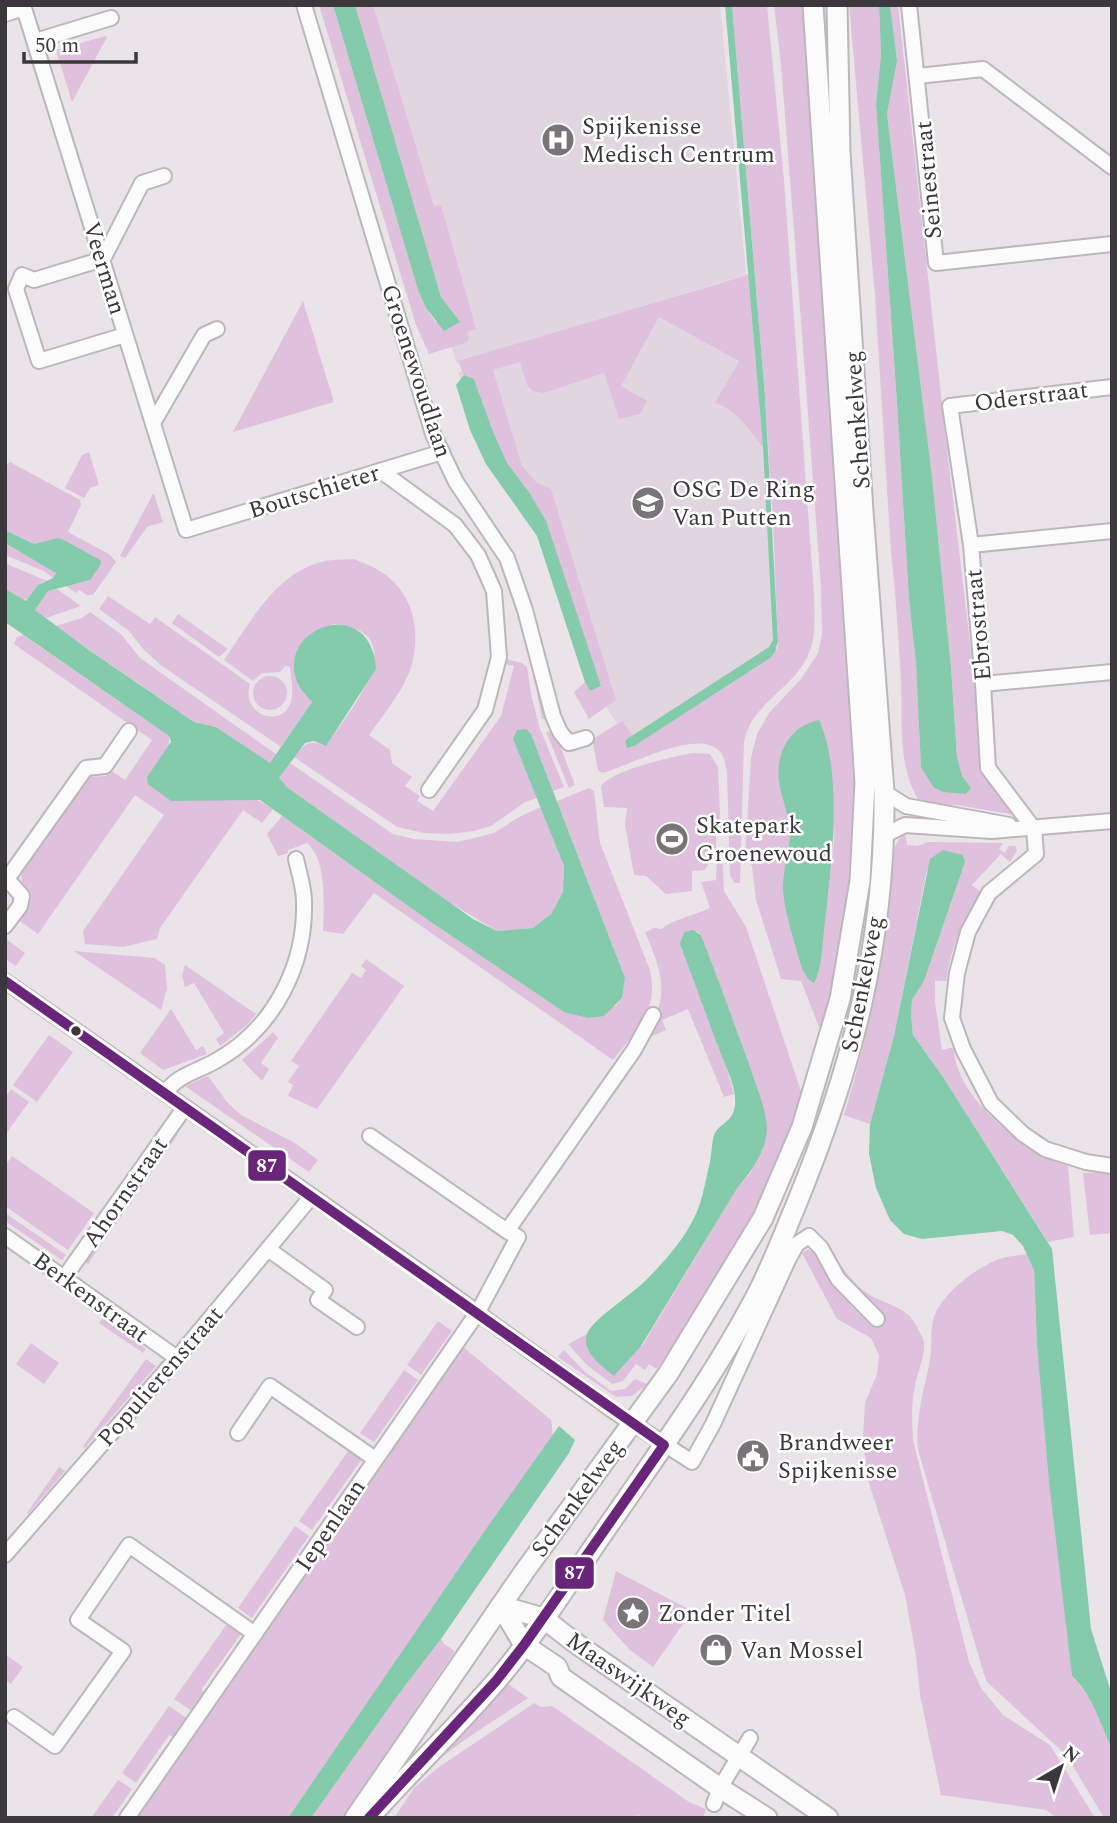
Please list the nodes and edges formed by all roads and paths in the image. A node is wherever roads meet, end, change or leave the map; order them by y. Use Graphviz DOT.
graph roads {
  1 [pos="304,5"];
  2 [pos="813,5"];
  3 [pos="837,5"];
  4 [pos="909,5"];
  5 [pos="24,7"];
  6 [pos="5,14"];
  7 [pos="111,18"];
  8 [pos="34,41"];
  9 [pos="918,76"];
  10 [pos="1112,167"];
  11 [pos="164,176"];
  12 [pos="1112,244"];
  13 [pos="103,259"];
  14 [pos="217,329"];
  15 [pos="125,335"];
  16 [pos="1112,387"];
  17 [pos="950,406"];
  18 [pos="153,423"];
  19 [pos="442,452"];
  20 [pos="381,471"];
  21 [pos="186,530"];
  22 [pos="1112,531"];
  23 [pos="971,545"];
  24 [pos="1112,672"];
  25 [pos="983,684"];
  26 [pos="129,731"];
  27 [pos="586,738"];
  28 [pos="429,790"];
  29 [pos="884,792"];
  30 [pos="1112,821"];
  31 [pos="1034,829"];
  32 [pos="885,835"];
  33 [pos="296,859"];
  34 [pos="6,879"];
  35 [pos="5,926"];
  36 [pos="5,981"];
  37 [pos="653,1015"];
  38 [pos="165,1093"];
  39 [pos="185,1107"];
  40 [pos="370,1136"];
  41 [pos="1112,1166"];
  42 [pos="312,1195"];
  43 [pos="507,1231"];
  44 [pos="5,1236"];
  45 [pos="268,1249"];
  46 [pos="64,1278"];
  47 [pos="478,1312"];
  48 [pos="877,1319"];
  49 [pos="357,1327"];
  50 [pos="177,1359"];
  51 [pos="631,1422"];
  52 [pos="238,1433"];
  53 [pos="664,1445"];
  54 [pos="375,1459"];
  55 [pos="6,1554"];
  56 [pos="501,1606"];
  57 [pos="543,1618"];
  58 [pos="255,1634"];
  59 [pos="524,1646"];
  60 [pos="14,1717"];
  61 [pos="750,1738"];
  62 [pos="738,1756"];
  63 [pos="717,1796"];
  64 [pos="127,1818"];
  65 [pos="355,1818"];
  66 [pos="369,1818"];
  67 [pos="767,1818"];
  68 [pos="828,1818"];
  1 -- 19 [label="street, Groenewoudlaan"];
  2 -- 51 [label="main road, Schenkelweg"];
  3 -- 29 [label="main road, Schenkelweg"];
  4 -- 9 [label="street, Seinestraat"];
  5 -- 6 [label="street"];
  5 -- 8 [label="street, Veerman"];
  7 -- 8 [label="street"];
  8 -- 13 [label="street, Veerman"];
  9 -- 10 [label="street"];
  9 -- 12 [label="street, Seinestraat"];
  11 -- 13 [label="street"];
  13 -- 15 [label="street, Veerman"];
  13 -- 15 [label="street"];
  14 -- 18 [label="street"];
  15 -- 18 [label="street, Veerman"];
  16 -- 17 [label="street, Oderstraat"];
  17 -- 23 [label="street, Ebrostraat"];
  18 -- 21 [label="street, Veerman"];
  19 -- 20 [label="street, Boutschieter"];
  19 -- 27 [label="street, Groenewoudlaan"];
  20 -- 21 [label="street, Boutschieter"];
  20 -- 28 [label="street"];
  22 -- 23 [label="street"];
  23 -- 25 [label="street, Ebrostraat"];
  24 -- 25 [label="street"];
  25 -- 31 [label="street, Ebrostraat"];
  26 -- 34 [label="street"];
  29 -- 31 [label="street"];
  29 -- 32 [label="main road, Schenkelweg"];
  30 -- 31 [label="street"];
  31 -- 32 [label="street"];
  31 -- 41 [label="street"];
  32 -- 53 [label="main road, Schenkelweg"];
  33 -- 38 [label="street"];
  34 -- 35 [label="street"];
  36 -- 38 [label="street"];
  37 -- 43 [label="street"];
  38 -- 39 [label="street"];
  39 -- 42 [label="street"];
  39 -- 46 [label="street, Ahornstraat"];
  40 -- 43 [label="street"];
  42 -- 45 [label="street, Populierenstraat"];
  42 -- 47 [label="street"];
  43 -- 47 [label="street, Iepenlaan"];
  44 -- 46 [label="street, Berkenstraat"];
  45 -- 49 [label="street"];
  45 -- 50 [label="street, Populierenstraat"];
  46 -- 50 [label="street, Berkenstraat"];
  47 -- 51 [label="street"];
  47 -- 54 [label="street, Iepenlaan"];
  48 -- 53 [label="street"];
  50 -- 55 [label="street, Populierenstraat"];
  51 -- 53 [label="street"];
  51 -- 56 [label="main road, Schenkelweg"];
  52 -- 54 [label="street"];
  53 -- 57 [label="main road, Schenkelweg"];
  54 -- 58 [label="street, Iepenlaan"];
  56 -- 57 [label="main road, Maaswijkweg"];
  56 -- 59 [label="main road, Maaswijkweg"];
  56 -- 65 [label="main road, Schenkelweg"];
  57 -- 59 [label="main road, Schenkelweg"];
  57 -- 62 [label="main road, Maaswijkweg"];
  58 -- 60 [label="street"];
  58 -- 64 [label="street, Iepenlaan"];
  59 -- 63 [label="main road, Maaswijkweg"];
  59 -- 66 [label="main road, Schenkelweg"];
  61 -- 62 [label="street"];
  62 -- 63 [label="street"];
  62 -- 68 [label="main road, Maaswijkweg"];
  63 -- 67 [label="main road, Maaswijkweg"];
}
